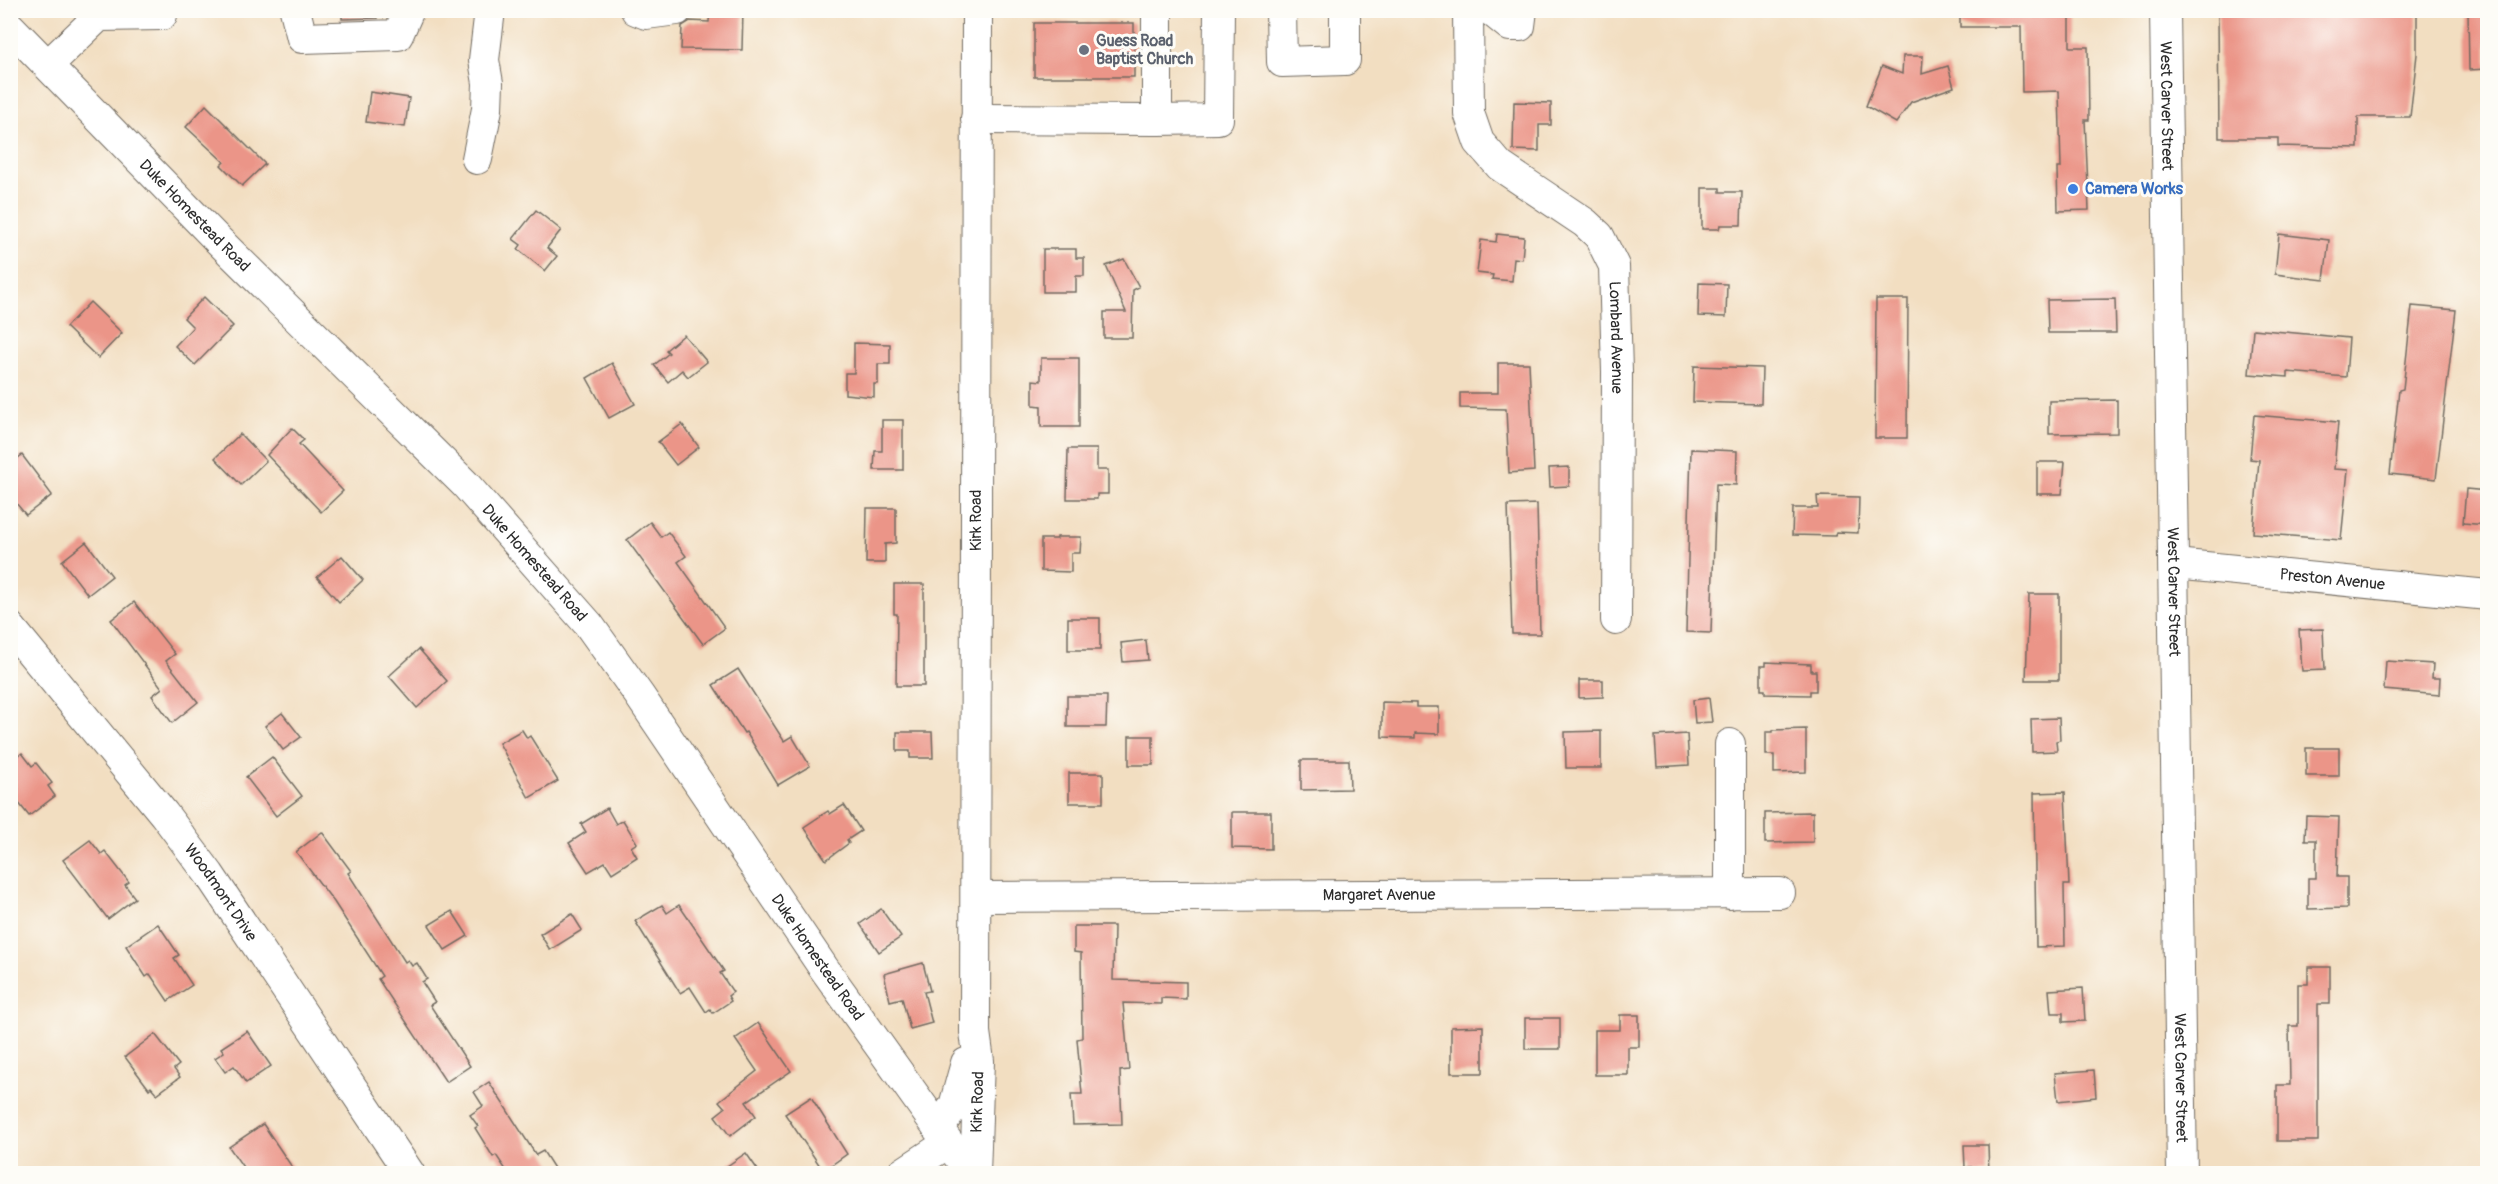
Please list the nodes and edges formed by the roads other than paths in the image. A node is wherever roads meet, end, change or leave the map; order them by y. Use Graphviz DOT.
graph roads {
  1 [pos="162,10"];
  2 [pos="295,10"];
  3 [pos="409,10"];
  4 [pos="490,10"];
  5 [pos="636,10"];
  6 [pos="677,10"];
  7 [pos="977,10"];
  8 [pos="1157,10"];
  9 [pos="1219,10"];
  10 [pos="1281,10"];
  11 [pos="1346,10"];
  12 [pos="1468,10"];
  13 [pos="1490,10"];
  14 [pos="1522,10"];
  15 [pos="2165,10"];
  16 [pos="10,27"];
  17 [pos="48,64"];
  18 [pos="976,119"];
  19 [pos="1156,120"];
  20 [pos="477,159"];
  21 [pos="2175,564"];
  22 [pos="2487,595"];
  23 [pos="1616,620"];
  24 [pos="10,627"];
  25 [pos="1730,744"];
  26 [pos="1780,893"];
  27 [pos="1730,894"];
  28 [pos="977,897"];
  29 [pos="975,1032"];
  30 [pos="943,1136"];
  31 [pos="410,1173"];
  32 [pos="901,1173"];
  33 [pos="973,1173"];
  34 [pos="2182,1173"];
  1 -- 17 [label="street"];
  2 -- 3 [label="street"];
  4 -- 20 [label="street"];
  5 -- 6 [label="street"];
  7 -- 18 [label="street, Kirk Road"];
  8 -- 19 [label="street"];
  9 -- 19 [label="street"];
  10 -- 11 [label="street"];
  12 -- 23 [label="street, Lombard Avenue"];
  13 -- 14 [label="street"];
  15 -- 21 [label="street, West Carver Street"];
  16 -- 17 [label="street, Duke Homestead Road"];
  17 -- 30 [label="street, Duke Homestead Road"];
  18 -- 19 [label="street"];
  18 -- 28 [label="street, Kirk Road"];
  21 -- 22 [label="street, Preston Avenue"];
  21 -- 34 [label="street, West Carver Street"];
  24 -- 31 [label="street, Woodmont Drive"];
  25 -- 27 [label="street"];
  26 -- 27 [label="street, Margaret Avenue"];
  27 -- 28 [label="street, Margaret Avenue"];
  28 -- 29 [label="street, Kirk Road"];
  29 -- 30 [label="street, Kirk Road"];
  29 -- 33 [label="street, Kirk Road"];
  30 -- 32 [label="street"];
  30 -- 33 [label="street, Duke Homestead Road"];
}
